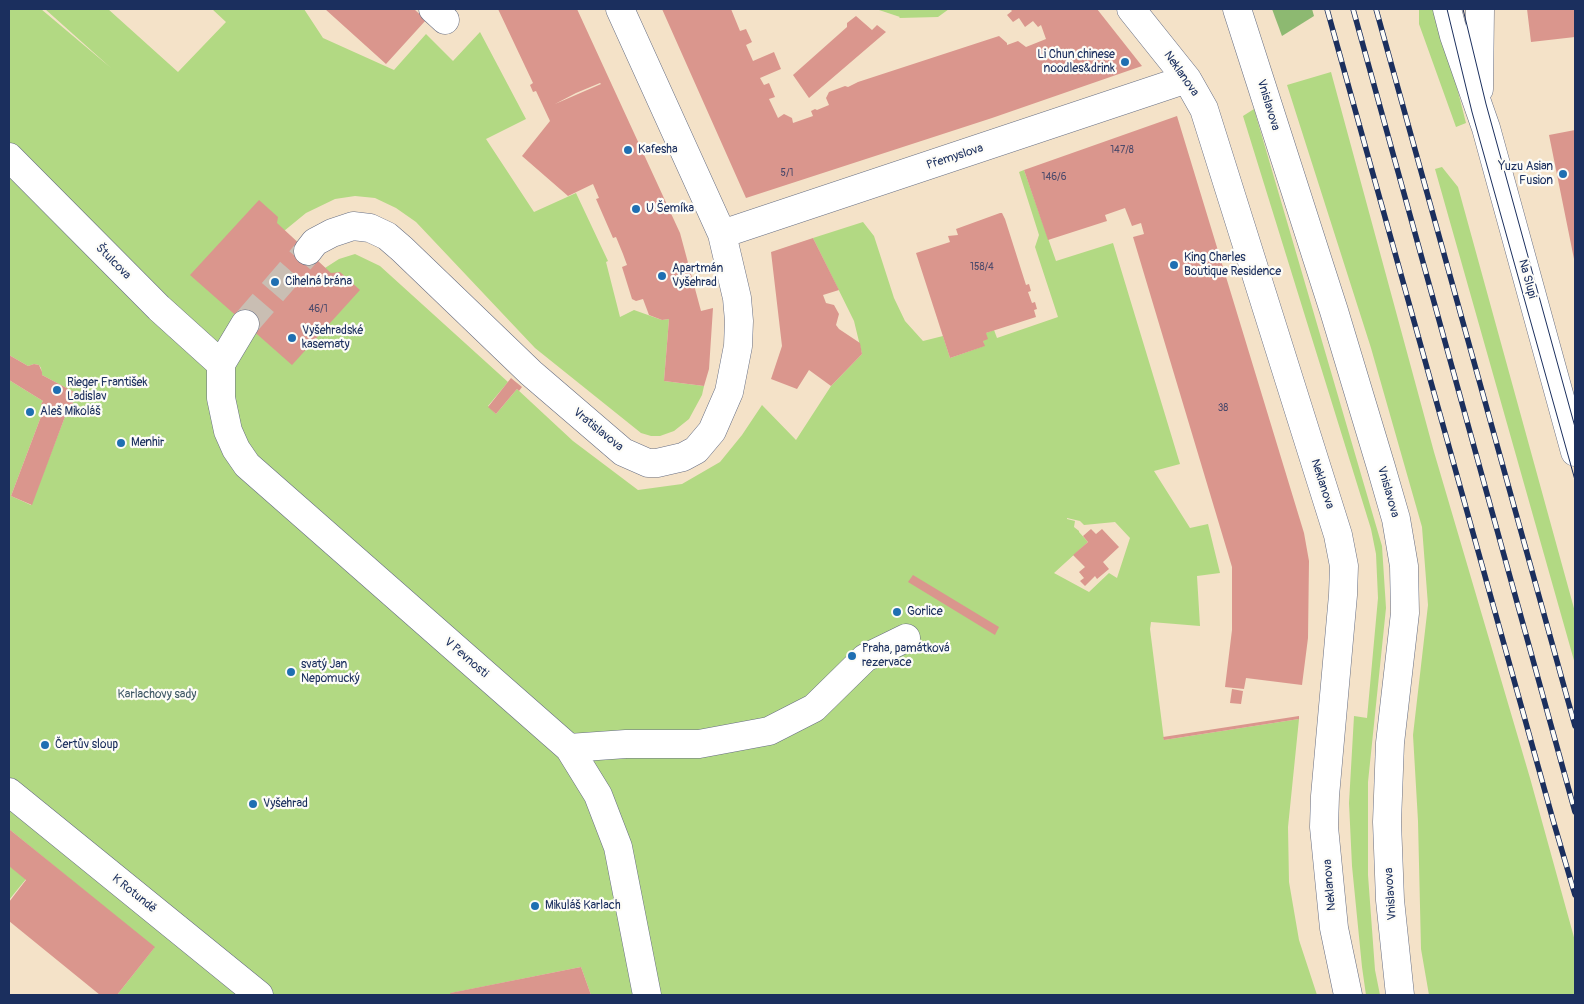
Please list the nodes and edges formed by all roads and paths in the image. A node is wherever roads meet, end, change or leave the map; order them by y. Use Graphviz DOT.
graph roads {
  1 [pos="620,9"];
  2 [pos="1131,9"];
  3 [pos="1237,9"];
  4 [pos="1480,9"];
  5 [pos="1450,10"];
  6 [pos="1187,79"];
  7 [pos="1479,105"];
  8 [pos="9,157"];
  9 [pos="722,234"];
  10 [pos="308,251"];
  11 [pos="245,324"];
  12 [pos="221,364"];
  13 [pos="1575,452"];
  14 [pos="906,638"];
  15 [pos="569,748"];
  16 [pos="9,792"];
  17 [pos="259,995"];
  18 [pos="646,995"];
  19 [pos="1348,995"];
  20 [pos="1400,995"];
  1 -- 9 [label="street, Vratislavova"];
  2 -- 6 [label="street, Neklanova"];
  3 -- 20 [label="street, Vnislavova"];
  4 -- 7 [label="street, Na Slupi"];
  5 -- 7 [label="street, Na Slupi"];
  6 -- 9 [label="street, Přemyslova"];
  6 -- 19 [label="street, Neklanova"];
  7 -- 13 [label="street, Na Slupi"];
  8 -- 12 [label="street, Štulcova"];
  9 -- 10 [label="street, Vratislavova"];
  11 -- 12 [label="street"];
  12 -- 15 [label="street, V Pevnosti"];
  14 -- 15 [label="street"];
  15 -- 18 [label="street, V Pevnosti"];
  16 -- 17 [label="street, K Rotundě"];
}
